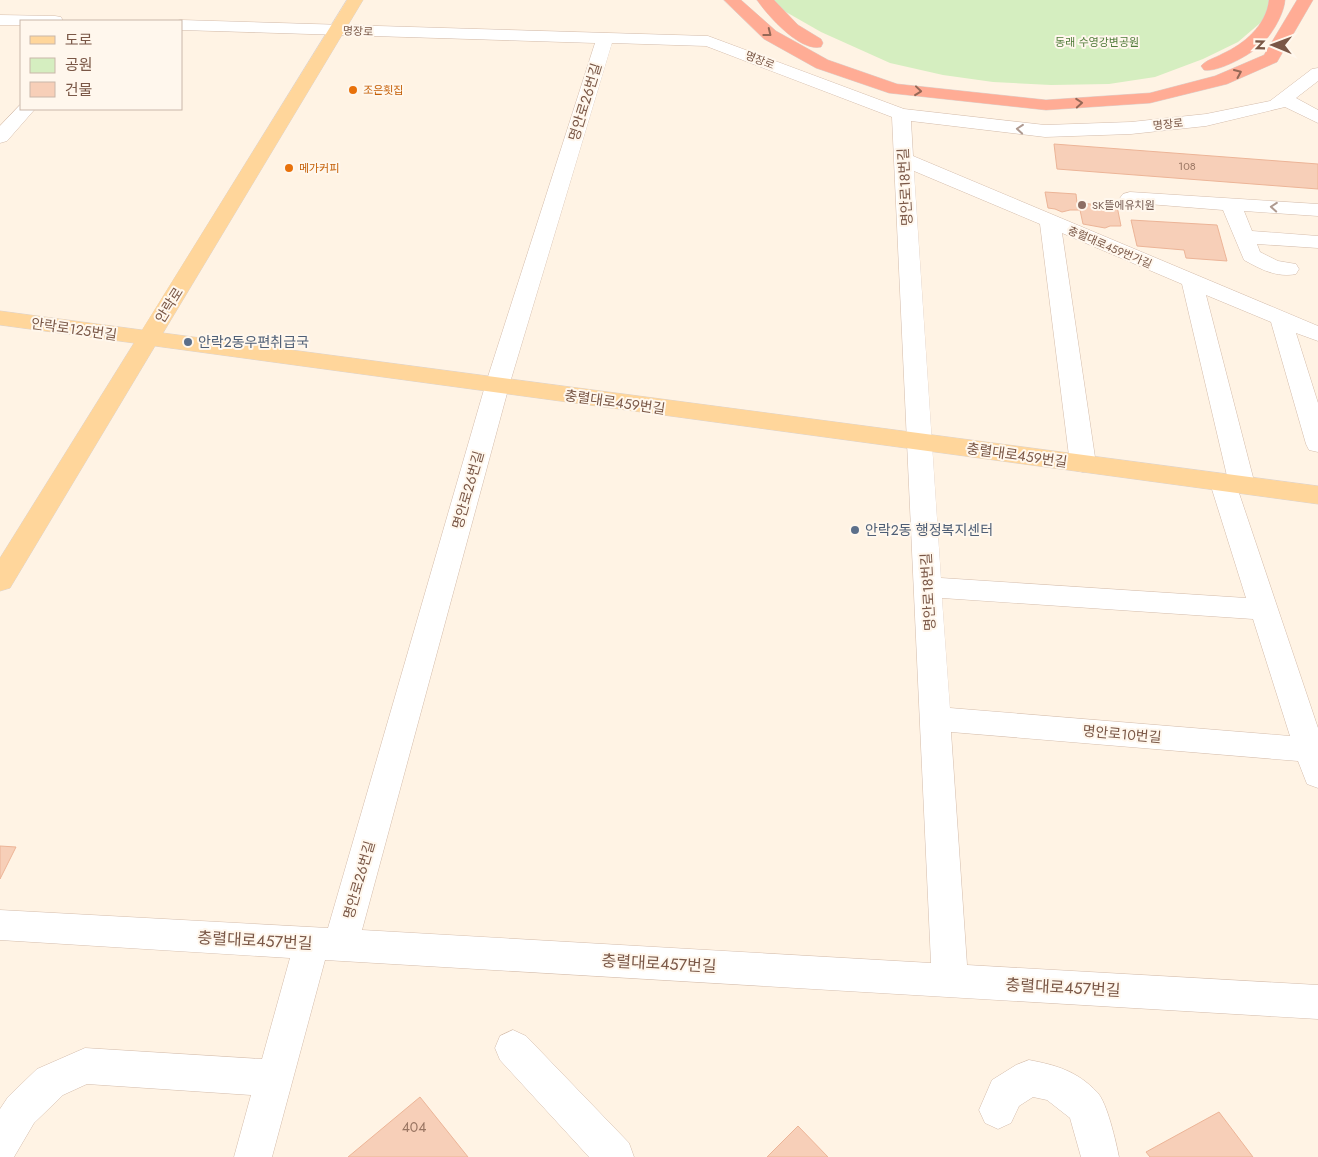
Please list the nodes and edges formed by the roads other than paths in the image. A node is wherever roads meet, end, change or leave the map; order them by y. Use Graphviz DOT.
graph roads {
  1 [pos="355,0"];
  2 [pos="732,0"];
  3 [pos="765,0"];
  4 [pos="1277,0"];
  5 [pos="1305,0"];
  6 [pos="0,20"];
  7 [pos="20,20"];
  8 [pos="182,25"];
  9 [pos="338,30"];
  10 [pos="605,38"];
  11 [pos="1318,73"];
  12 [pos="1283,100"];
  13 [pos="25,110"];
  14 [pos="901,114"];
  15 [pos="1318,117"];
  16 [pos="0,137"];
  17 [pos="903,159"];
  18 [pos="1130,198"];
  19 [pos="1231,204"];
  20 [pos="1318,210"];
  21 [pos="1050,222"];
  22 [pos="1243,237"];
  23 [pos="1318,242"];
  24 [pos="1288,269"];
  25 [pos="1192,282"];
  26 [pos="0,318"];
  27 [pos="1281,319"];
  28 [pos="1318,334"];
  29 [pos="148,339"];
  30 [pos="497,386"];
  31 [pos="920,443"];
  32 [pos="1318,444"];
  33 [pos="1083,464"];
  34 [pos="1232,484"];
  35 [pos="1318,496"];
  36 [pos="0,581"];
  37 [pos="927,587"];
  38 [pos="1264,609"];
  39 [pos="935,719"];
  40 [pos="1314,762"];
  41 [pos="0,925"];
  42 [pos="326,944"];
  43 [pos="950,980"];
  44 [pos="1318,1002"];
  45 [pos="513,1048"];
  46 [pos="275,1078"];
  47 [pos="998,1110"];
  48 [pos="0,1144"];
  49 [pos="253,1157"];
  50 [pos="615,1157"];
  51 [pos="1100,1157"];
  1 -- 9 [label="main road, 안락로"];
  2 -- 5 [label="highway, one-way"];
  3 -- 4 [label="highway"];
  6 -- 7 [label="street"];
  8 -- 9 [label="street, 명장로"];
  9 -- 10 [label="street, 명장로"];
  9 -- 29 [label="main road, 안락로"];
  10 -- 14 [label="street, 명장로"];
  10 -- 30 [label="street, 명안로26번길"];
  11 -- 12 [label="street, 명장로"];
  12 -- 14 [label="street, 명장로, one-way"];
  12 -- 15 [label="street"];
  13 -- 16 [label="street"];
  14 -- 17 [label="street, 명안로18번길"];
  17 -- 21 [label="street, 충렬대로459번가길"];
  17 -- 31 [label="street, 명안로18번길"];
  18 -- 19 [label="street"];
  20 -- 19 [label="street, one-way"];
  19 -- 22 [label="street"];
  21 -- 25 [label="street, 충렬대로459번가길"];
  21 -- 33 [label="street, 충렬대로459번길"];
  22 -- 23 [label="street"];
  22 -- 24 [label="street"];
  25 -- 27 [label="street, 충렬대로459번가길"];
  25 -- 34 [label="street"];
  26 -- 29 [label="main road, 안락로125번길"];
  27 -- 28 [label="street, 충렬대로459번가길"];
  27 -- 32 [label="street"];
  29 -- 30 [label="main road, 충렬대로459번길"];
  29 -- 36 [label="main road, 안락로"];
  30 -- 31 [label="main road, 충렬대로459번길"];
  30 -- 42 [label="street, 명안로26번길"];
  31 -- 33 [label="main road, 충렬대로459번길"];
  31 -- 37 [label="street, 명안로18번길"];
  33 -- 34 [label="main road, 충렬대로459번길"];
  34 -- 35 [label="main road, 충렬대로459번길"];
  34 -- 38 [label="street, 명안로10번길"];
  37 -- 38 [label="street"];
  37 -- 39 [label="street, 명안로18번길"];
  38 -- 40 [label="street, 명안로10번길"];
  39 -- 40 [label="street, 명안로10번길"];
  39 -- 43 [label="street, 명안로18번길"];
  41 -- 42 [label="street, 충렬대로457번길"];
  42 -- 43 [label="street, 충렬대로457번길"];
  42 -- 46 [label="street, 명안로26번길"];
  43 -- 44 [label="street, 충렬대로457번길"];
  45 -- 50 [label="street"];
  46 -- 48 [label="street"];
  46 -- 49 [label="street, 명안로26번길"];
  47 -- 51 [label="street"];
}
